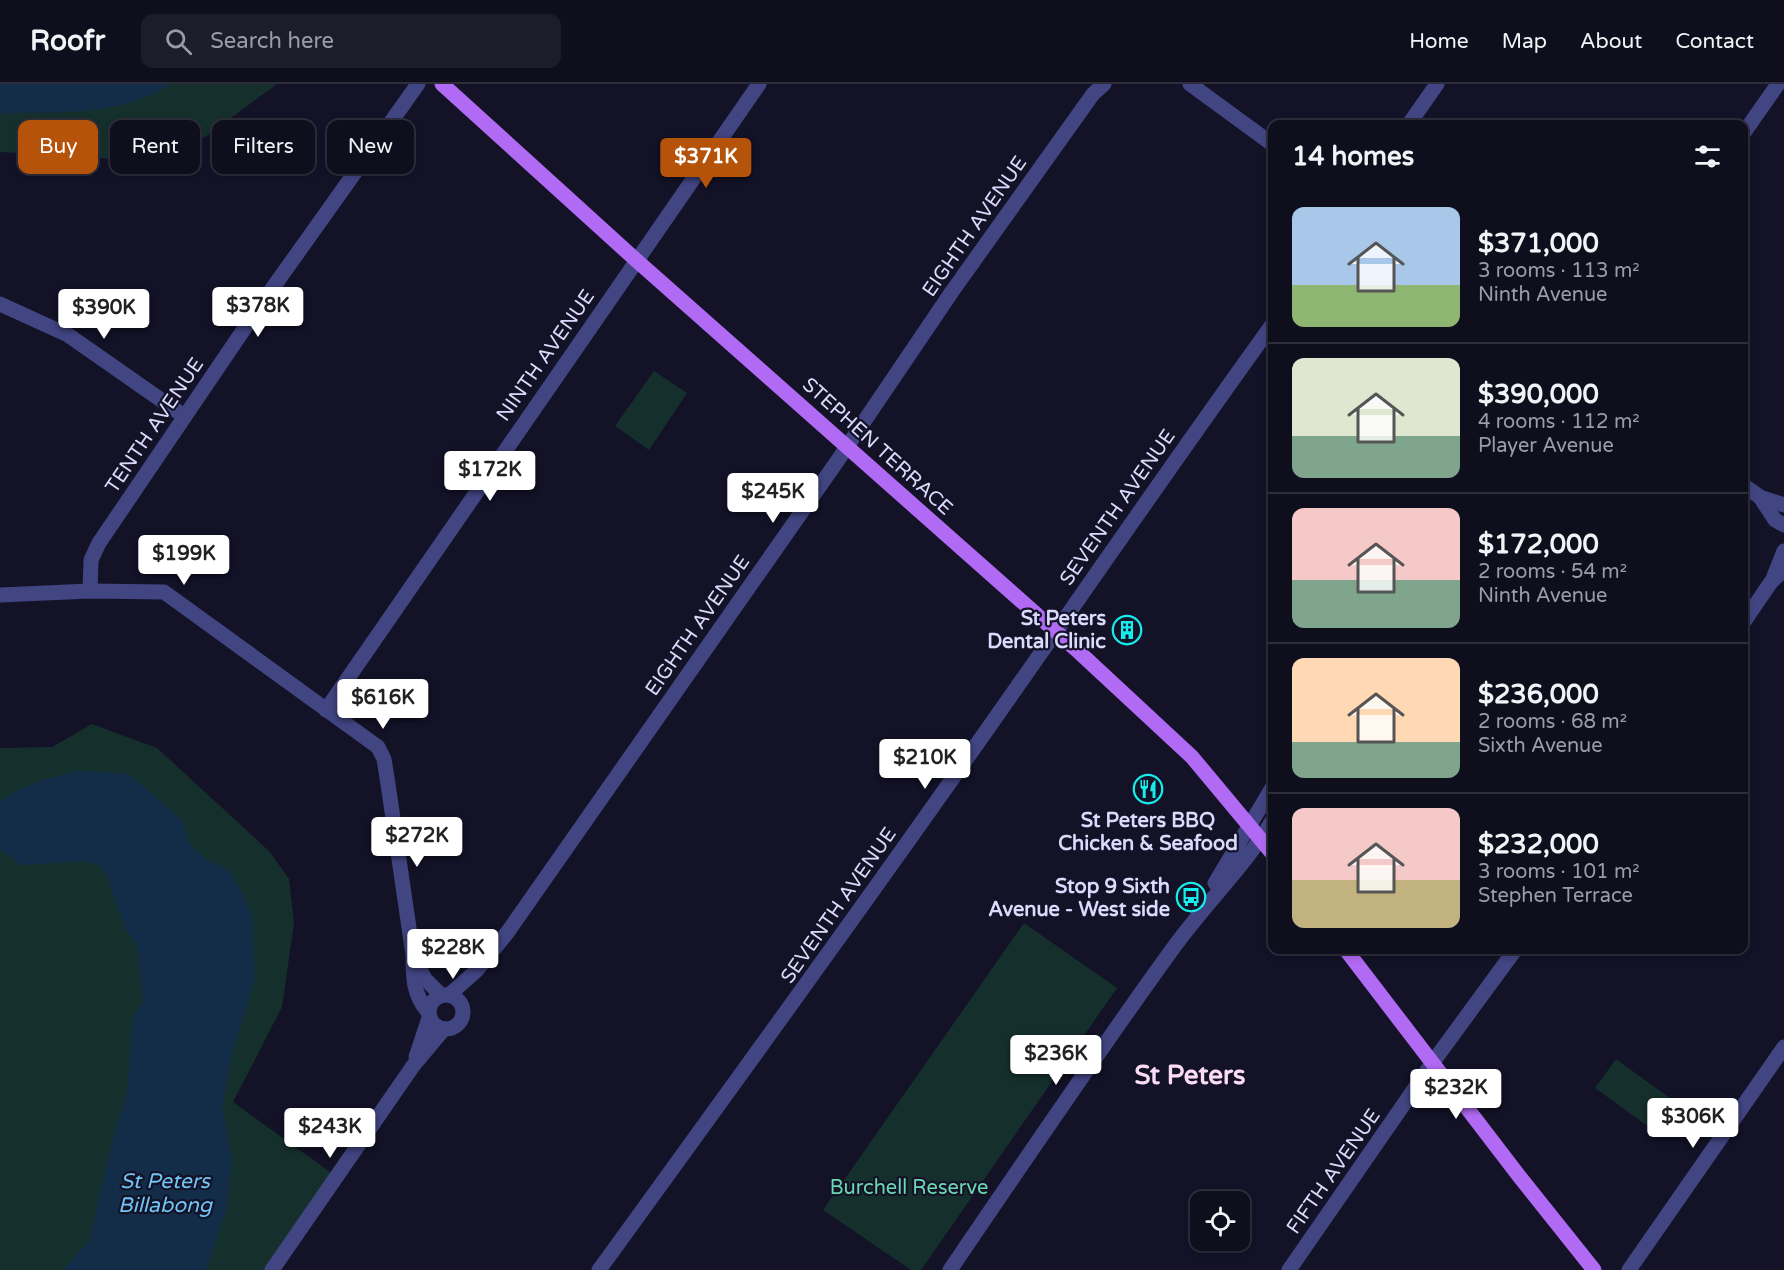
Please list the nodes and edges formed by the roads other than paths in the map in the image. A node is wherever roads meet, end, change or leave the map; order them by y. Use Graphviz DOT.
graph roads {
  1 [pos="418,84"];
  2 [pos="442,84"];
  3 [pos="759,84"];
  4 [pos="1190,84"];
  5 [pos="1437,84"];
  6 [pos="1778,84"];
  7 [pos="1098,87"];
  8 [pos="1412,120"];
  9 [pos="1748,127"];
  10 [pos="1268,141"];
  11 [pos="636,260"];
  12 [pos="0,304"];
  13 [pos="1268,331"];
  14 [pos="184,416"];
  15 [pos="847,447"];
  16 [pos="1748,489"];
  17 [pos="1760,497"];
  18 [pos="1784,505"];
  19 [pos="1784,525"];
  20 [pos="1784,551"];
  21 [pos="1784,570"];
  22 [pos="1772,582"];
  23 [pos="90,591"];
  24 [pos="0,595"];
  25 [pos="1748,616"];
  26 [pos="1055,632"];
  27 [pos="326,710"];
  28 [pos="1268,794"];
  29 [pos="1249,824"];
  30 [pos="1268,828"];
  31 [pos="1261,839"];
  32 [pos="1268,848"];
  33 [pos="1192,922"];
  34 [pos="1349,954"];
  35 [pos="1512,954"];
  36 [pos="413,955"];
  37 [pos="450,998"];
  38 [pos="429,1015"];
  39 [pos="444,1029"];
  40 [pos="1784,1047"];
  41 [pos="1433,1062"];
  42 [pos="413,1066"];
  43 [pos="272,1270"];
  44 [pos="599,1270"];
  45 [pos="950,1270"];
  46 [pos="1289,1270"];
  47 [pos="1594,1270"];
  48 [pos="1629,1270"];
  1 -- 14 [label="street, TENTH AVENUE"];
  2 -- 11 [label="main road, STEPHEN TERRACE"];
  3 -- 11 [label="street, NINTH AVENUE"];
  4 -- 10 [label="street"];
  5 -- 8 [label="street"];
  6 -- 9 [label="street"];
  7 -- 15 [label="street, EIGHTH AVENUE"];
  11 -- 15 [label="main road, STEPHEN TERRACE"];
  11 -- 27 [label="street, NINTH AVENUE"];
  12 -- 14 [label="street"];
  13 -- 26 [label="street, SEVENTH AVENUE"];
  14 -- 23 [label="street, TENTH AVENUE"];
  15 -- 26 [label="main road, STEPHEN TERRACE"];
  15 -- 37 [label="street, EIGHTH AVENUE"];
  16 -- 17 [label="street"];
  17 -- 18 [label="street"];
  17 -- 19 [label="street"];
  20 -- 22 [label="street"];
  21 -- 22 [label="street"];
  22 -- 25 [label="street"];
  23 -- 24 [label="street"];
  23 -- 27 [label="street"];
  26 -- 29 [label="main road, STEPHEN TERRACE"];
  26 -- 44 [label="street, SEVENTH AVENUE"];
  27 -- 36 [label="street"];
  28 -- 29 [label="street"];
  29 -- 31 [label="main road, STEPHEN TERRACE"];
  29 -- 33 [label="street"];
  30 -- 31 [label="street"];
  31 -- 32 [label="main road, STEPHEN TERRACE"];
  31 -- 33 [label="street"];
  33 -- 45 [label="street"];
  34 -- 41 [label="main road"];
  35 -- 41 [label="street, FIFTH AVENUE"];
  36 -- 37 [label="street"];
  36 -- 38 [label="street"];
  37 -- 38 [label="street"];
  37 -- 39 [label="street"];
  38 -- 39 [label="street"];
  38 -- 42 [label="street"];
  39 -- 42 [label="street"];
  40 -- 48 [label="street"];
  41 -- 46 [label="street, FIFTH AVENUE"];
  41 -- 47 [label="main road"];
  42 -- 43 [label="street"];
}
